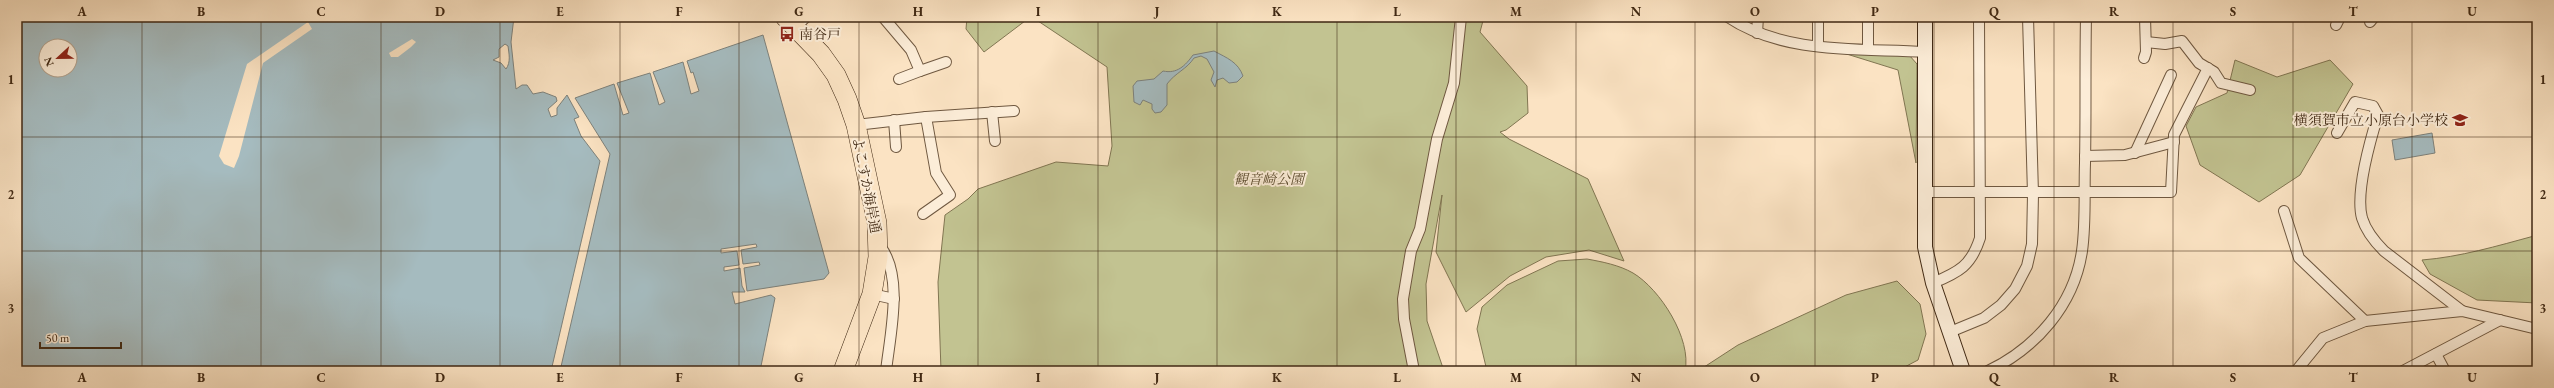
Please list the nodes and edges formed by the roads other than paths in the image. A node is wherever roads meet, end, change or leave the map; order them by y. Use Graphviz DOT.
graph roads {
  1 [pos="883,17"];
  2 [pos="1461,17"];
  3 [pos="1728,17"];
  4 [pos="1758,17"];
  5 [pos="1818,17"];
  6 [pos="1868,17"];
  7 [pos="1925,17"];
  8 [pos="1979,17"];
  9 [pos="2028,17"];
  10 [pos="2086,17"];
  11 [pos="2145,17"];
  12 [pos="795,20"];
  13 [pos="1757,33"];
  14 [pos="2146,42"];
  15 [pos="1818,46"];
  16 [pos="1868,49"];
  17 [pos="1925,52"];
  18 [pos="2144,58"];
  19 [pos="946,62"];
  20 [pos="2208,68"];
  21 [pos="920,71"];
  22 [pos="2171,75"];
  23 [pos="899,79"];
  24 [pos="2250,90"];
  25 [pos="1014,111"];
  26 [pos="992,112"];
  27 [pos="926,117"];
  28 [pos="894,120"];
  29 [pos="856,125"];
  30 [pos="2337,133"];
  31 [pos="994,141"];
  32 [pos="2174,142"];
  33 [pos="896,147"];
  34 [pos="2135,153"];
  35 [pos="2085,156"];
  36 [pos="1924,192"];
  37 [pos="1979,193"];
  38 [pos="2084,193"];
  39 [pos="2033,194"];
  40 [pos="2284,211"];
  41 [pos="923,214"];
  42 [pos="878,245"];
  43 [pos="1933,283"];
  44 [pos="872,294"];
  45 [pos="894,300"];
  46 [pos="2462,311"];
  47 [pos="2500,320"];
  48 [pos="2365,321"];
  49 [pos="2537,329"];
  50 [pos="1950,332"];
  51 [pos="2436,354"];
  52 [pos="843,371"];
  53 [pos="886,371"];
  54 [pos="1414,371"];
  55 [pos="1963,371"];
  56 [pos="1988,371"];
  57 [pos="2296,371"];
  58 [pos="2403,371"];
  59 [pos="2445,371"];
  1 -- 21 [label="street"];
  2 -- 54 [label="street"];
  3 -- 13 [label="street"];
  4 -- 13 [label="street"];
  5 -- 15 [label="street"];
  6 -- 16 [label="street"];
  7 -- 17 [label="street"];
  8 -- 37 [label="street"];
  9 -- 39 [label="street"];
  10 -- 35 [label="street"];
  11 -- 14 [label="street"];
  12 -- 29 [label="highway, よこすか海岸通"];
  13 -- 15 [label="street"];
  14 -- 18 [label="street"];
  14 -- 20 [label="street"];
  15 -- 16 [label="street"];
  16 -- 17 [label="street"];
  17 -- 36 [label="street"];
  19 -- 21 [label="street"];
  20 -- 24 [label="street"];
  20 -- 32 [label="street"];
  21 -- 23 [label="street"];
  22 -- 34 [label="street"];
  25 -- 26 [label="street"];
  26 -- 27 [label="street"];
  26 -- 31 [label="street"];
  27 -- 28 [label="street"];
  27 -- 41 [label="street"];
  28 -- 29 [label="street"];
  28 -- 33 [label="street"];
  29 -- 42 [label="highway, よこすか海岸通"];
  30 -- 46 [label="street"];
  32 -- 34 [label="street"];
  32 -- 38 [label="street"];
  34 -- 35 [label="street"];
  35 -- 38 [label="street"];
  36 -- 37 [label="street"];
  36 -- 43 [label="street"];
  37 -- 39 [label="street"];
  37 -- 43 [label="street"];
  38 -- 39 [label="street"];
  38 -- 56 [label="street"];
  39 -- 50 [label="street"];
  40 -- 48 [label="street"];
  42 -- 44 [label="highway, よこすか海岸通"];
  42 -- 45 [label="street"];
  43 -- 50 [label="street"];
  44 -- 45 [label="street"];
  44 -- 52 [label="highway, よこすか海岸通"];
  45 -- 53 [label="street"];
  46 -- 47 [label="street"];
  46 -- 48 [label="street"];
  47 -- 49 [label="street"];
  47 -- 51 [label="street"];
  48 -- 57 [label="street"];
  50 -- 55 [label="street"];
  51 -- 58 [label="street"];
  51 -- 59 [label="street"];
}
